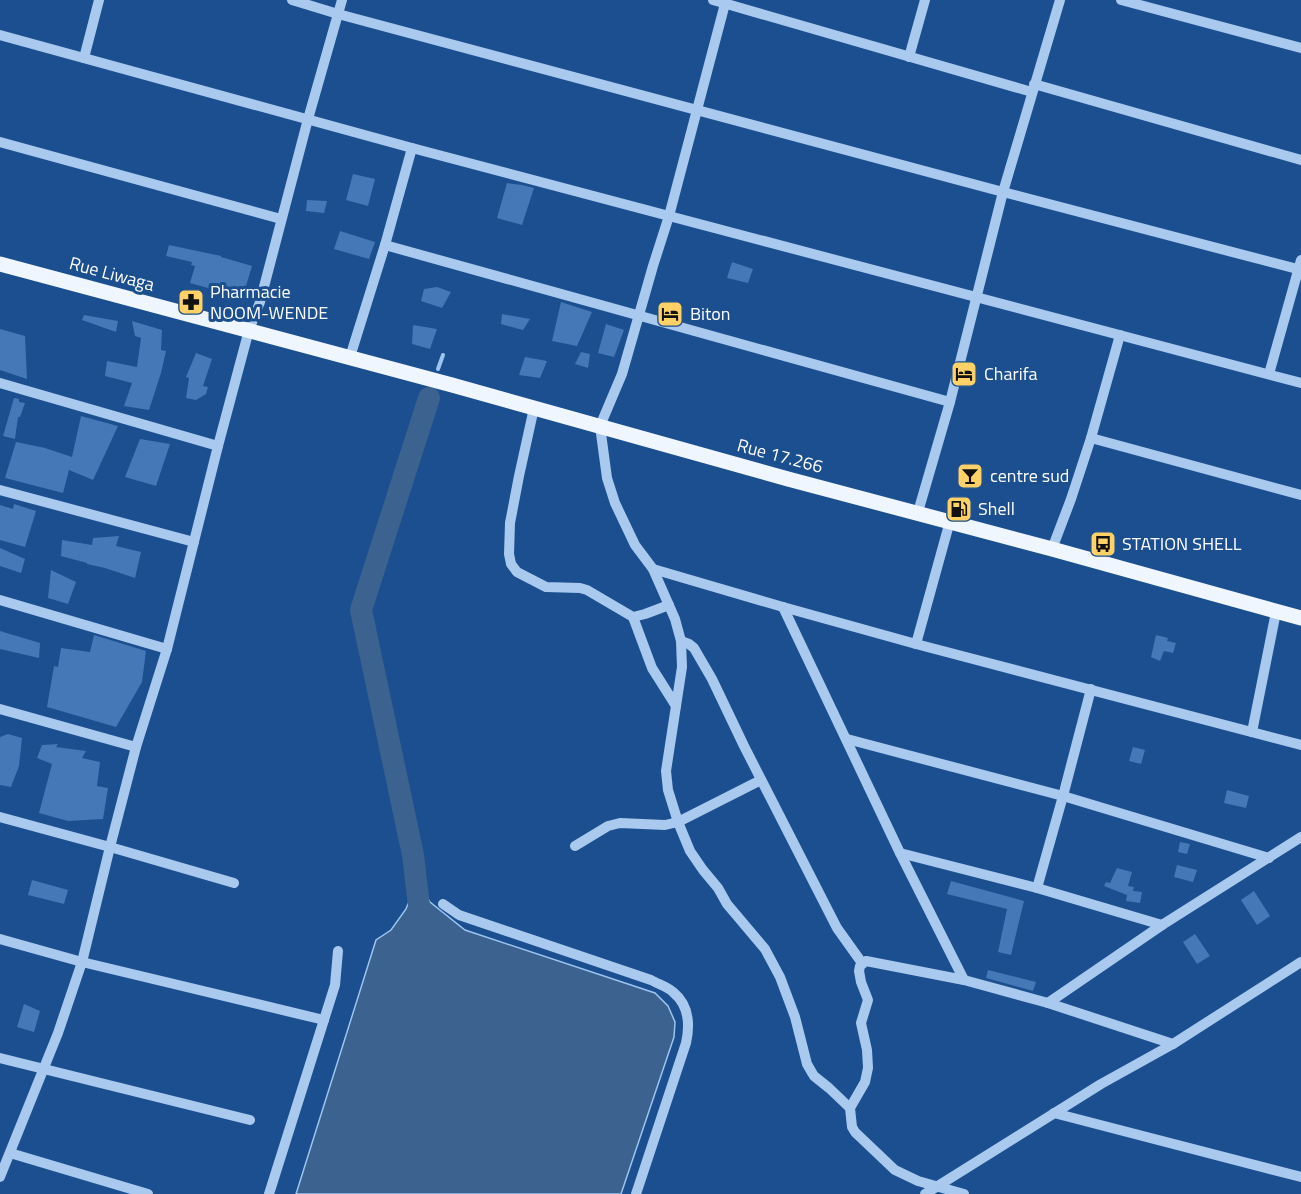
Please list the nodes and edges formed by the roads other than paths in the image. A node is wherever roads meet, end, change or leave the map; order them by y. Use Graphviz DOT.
graph roads {
  1 [pos="99,0"];
  2 [pos="292,0"];
  3 [pos="342,0"];
  4 [pos="713,0"];
  5 [pos="926,0"];
  6 [pos="1060,0"];
  7 [pos="1121,0"];
  8 [pos="726,2"];
  9 [pos="338,14"];
  10 [pos="0,35"];
  11 [pos="1301,48"];
  12 [pos="909,57"];
  13 [pos="84,58"];
  14 [pos="1033,88"];
  15 [pos="698,109"];
  16 [pos="308,119"];
  17 [pos="0,142"];
  18 [pos="412,148"];
  19 [pos="1301,160"];
  20 [pos="1003,192"];
  21 [pos="669,216"];
  22 [pos="281,219"];
  23 [pos="386,245"];
  24 [pos="0,264"];
  25 [pos="1300,266"];
  26 [pos="977,297"];
  27 [pos="639,315"];
  28 [pos="249,330"];
  29 [pos="1120,334"];
  30 [pos="350,357"];
  31 [pos="1269,374"];
  32 [pos="0,383"];
  33 [pos="1301,383"];
  34 [pos="950,402"];
  35 [pos="534,408"];
  36 [pos="600,426"];
  37 [pos="1091,438"];
  38 [pos="218,446"];
  39 [pos="0,490"];
  40 [pos="1301,495"];
  41 [pos="918,512"];
  42 [pos="950,522"];
  43 [pos="194,542"];
  44 [pos="1052,549"];
  45 [pos="653,568"];
  46 [pos="0,600"];
  47 [pos="669,604"];
  48 [pos="783,607"];
  49 [pos="1276,612"];
  50 [pos="633,616"];
  51 [pos="1301,618"];
  52 [pos="681,641"];
  53 [pos="916,644"];
  54 [pos="167,648"];
  55 [pos="1091,689"];
  56 [pos="676,705"];
  57 [pos="0,709"];
  58 [pos="1252,732"];
  59 [pos="847,739"];
  60 [pos="1301,745"];
  61 [pos="136,747"];
  62 [pos="761,780"];
  63 [pos="1063,796"];
  64 [pos="0,817"];
  65 [pos="678,822"];
  66 [pos="1301,837"];
  67 [pos="575,846"];
  68 [pos="110,847"];
  69 [pos="900,853"];
  70 [pos="1269,858"];
  71 [pos="234,883"];
  72 [pos="1037,888"];
  73 [pos="443,904"];
  74 [pos="1162,925"];
  75 [pos="0,939"];
  76 [pos="338,951"];
  77 [pos="82,962"];
  78 [pos="1301,962"];
  79 [pos="862,963"];
  80 [pos="964,980"];
  81 [pos="1048,1003"];
  82 [pos="324,1020"];
  83 [pos="1173,1044"];
  84 [pos="0,1058"];
  85 [pos="43,1070"];
  86 [pos="850,1108"];
  87 [pos="1054,1113"];
  88 [pos="250,1120"];
  89 [pos="10,1153"];
  90 [pos="0,1177"];
  91 [pos="1301,1177"];
  92 [pos="938,1186"];
  93 [pos="148,1194"];
  94 [pos="269,1194"];
  95 [pos="636,1194"];
  96 [pos="925,1194"];
  97 [pos="963,1194"];
  1 -- 13 [label="street"];
  2 -- 9 [label="street"];
  3 -- 9 [label="street"];
  4 -- 8 [label="street"];
  5 -- 12 [label="street"];
  6 -- 14 [label="street"];
  7 -- 11 [label="street"];
  8 -- 12 [label="street"];
  8 -- 15 [label="street"];
  9 -- 15 [label="street"];
  9 -- 16 [label="street"];
  10 -- 13 [label="street"];
  12 -- 14 [label="street"];
  13 -- 16 [label="street"];
  14 -- 19 [label="street"];
  14 -- 20 [label="street"];
  15 -- 20 [label="street"];
  15 -- 21 [label="street"];
  16 -- 18 [label="street"];
  16 -- 22 [label="street"];
  17 -- 22 [label="street"];
  18 -- 21 [label="street"];
  18 -- 23 [label="street"];
  20 -- 25 [label="street"];
  20 -- 26 [label="street"];
  21 -- 26 [label="street"];
  21 -- 27 [label="street"];
  22 -- 28 [label="street"];
  23 -- 27 [label="street"];
  23 -- 30 [label="street"];
  24 -- 28 [label="main road, Rue Liwaga"];
  25 -- 31 [label="street"];
  26 -- 29 [label="street"];
  26 -- 34 [label="street"];
  27 -- 34 [label="street"];
  27 -- 36 [label="street"];
  28 -- 30 [label="main road, Rue 17.266"];
  28 -- 38 [label="street"];
  29 -- 31 [label="street"];
  29 -- 37 [label="street"];
  30 -- 35 [label="main road, Rue 17.266"];
  31 -- 33 [label="street"];
  32 -- 38 [label="street"];
  34 -- 41 [label="street"];
  35 -- 36 [label="main road, Rue 17.266"];
  35 -- 50 [label="street"];
  36 -- 41 [label="main road, Rue 17.266"];
  36 -- 45 [label="street"];
  37 -- 40 [label="street"];
  37 -- 44 [label="street"];
  38 -- 43 [label="street"];
  39 -- 43 [label="street"];
  41 -- 42 [label="main road, Rue 17.266"];
  42 -- 44 [label="main road, Rue 17.266"];
  42 -- 53 [label="street"];
  43 -- 54 [label="street"];
  44 -- 49 [label="main road, Rue 17.266"];
  45 -- 47 [label="street"];
  45 -- 48 [label="street"];
  46 -- 54 [label="street"];
  47 -- 50 [label="street"];
  47 -- 52 [label="street"];
  48 -- 53 [label="street"];
  48 -- 59 [label="street"];
  49 -- 51 [label="main road, Rue 17.266"];
  49 -- 58 [label="street"];
  50 -- 56 [label="street"];
  52 -- 56 [label="street"];
  52 -- 62 [label="street"];
  53 -- 55 [label="street"];
  54 -- 61 [label="street"];
  55 -- 58 [label="street"];
  55 -- 63 [label="street"];
  56 -- 65 [label="street"];
  57 -- 61 [label="street"];
  58 -- 60 [label="street"];
  59 -- 63 [label="street"];
  59 -- 69 [label="street"];
  61 -- 68 [label="street"];
  62 -- 65 [label="street"];
  62 -- 79 [label="street"];
  63 -- 70 [label="street"];
  63 -- 72 [label="street"];
  64 -- 68 [label="street"];
  65 -- 67 [label="street"];
  65 -- 86 [label="street"];
  66 -- 70 [label="street"];
  68 -- 71 [label="street"];
  68 -- 77 [label="street"];
  69 -- 72 [label="street"];
  69 -- 80 [label="street"];
  70 -- 74 [label="street"];
  72 -- 74 [label="street"];
  73 -- 95 [label="street"];
  74 -- 81 [label="street"];
  75 -- 77 [label="street"];
  76 -- 82 [label="street"];
  77 -- 82 [label="street"];
  77 -- 85 [label="street"];
  78 -- 83 [label="street"];
  79 -- 80 [label="street"];
  79 -- 86 [label="street"];
  80 -- 81 [label="street"];
  81 -- 83 [label="street"];
  82 -- 94 [label="street"];
  83 -- 87 [label="street"];
  84 -- 85 [label="street"];
  85 -- 88 [label="street"];
  85 -- 89 [label="street"];
  86 -- 92 [label="street"];
  87 -- 91 [label="street"];
  87 -- 92 [label="street"];
  89 -- 90 [label="street"];
  89 -- 93 [label="street"];
  92 -- 96 [label="street"];
  92 -- 97 [label="street"];
}
